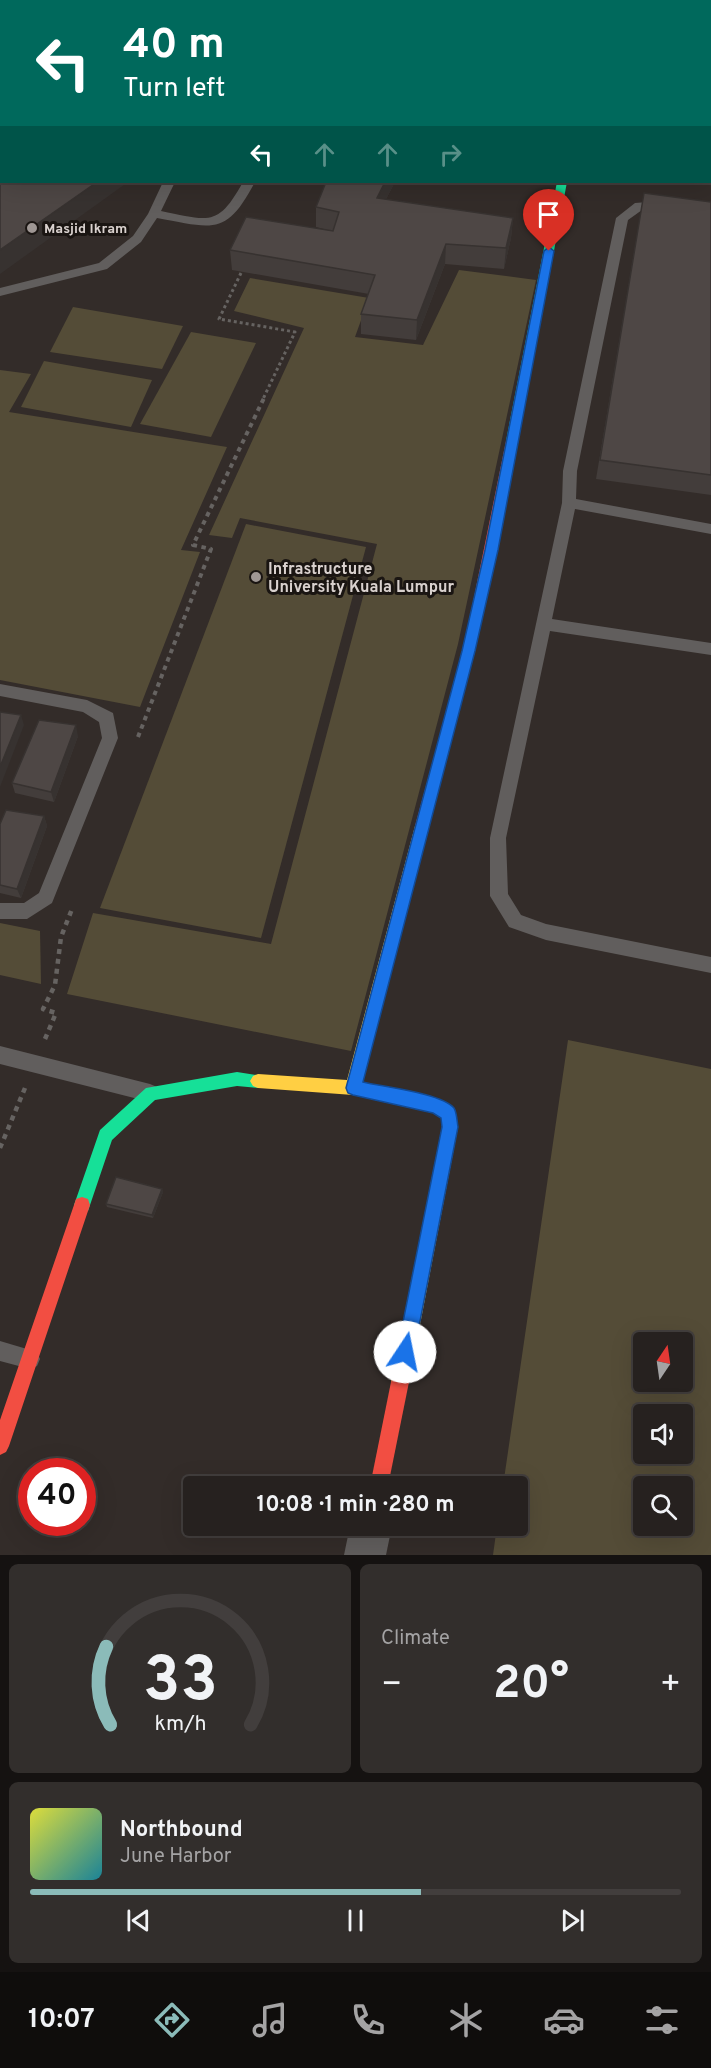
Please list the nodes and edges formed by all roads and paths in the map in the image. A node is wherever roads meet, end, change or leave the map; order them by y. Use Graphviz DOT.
graph roads {
  1 [pos="170,183"];
  2 [pos="248,183"];
  3 [pos="562,183"];
  4 [pos="680,207"];
  5 [pos="154,214"];
  6 [pos="241,273"];
  7 [pos="0,292"];
  8 [pos="569,503"];
  9 [pos="711,529"];
  10 [pos="542,624"];
  11 [pos="711,649"];
  12 [pos="0,690"];
  13 [pos="134,748"];
  14 [pos="74,903"];
  15 [pos="0,911"];
  16 [pos="711,965"];
  17 [pos="43,1044"];
  18 [pos="0,1055"];
  19 [pos="26,1086"];
  20 [pos="353,1088"];
  21 [pos="151,1093"];
  22 [pos="0,1148"];
  23 [pos="0,1351"];
  24 [pos="30,1359"];
  25 [pos="0,1446"];
  26 [pos="381,1476"];
  27 [pos="369,1536"];
  28 [pos="365,1555"];
  1 -- 5 [label="lane"];
  2 -- 5 [label="lane"];
  3 -- 20 [label="street"];
  4 -- 8 [label="lane"];
  5 -- 7 [label="lane"];
  6 -- 13 [label="path"];
  8 -- 9 [label="lane"];
  8 -- 10 [label="lane"];
  10 -- 11 [label="lane"];
  10 -- 16 [label="lane"];
  12 -- 15 [label="lane"];
  14 -- 17 [label="path"];
  18 -- 21 [label="lane"];
  19 -- 22 [label="path"];
  20 -- 21 [label="street"];
  20 -- 26 [label="street"];
  21 -- 24 [label="street"];
  23 -- 24 [label="lane"];
  24 -- 25 [label="street"];
  27 -- 28 [label="street"];
}
